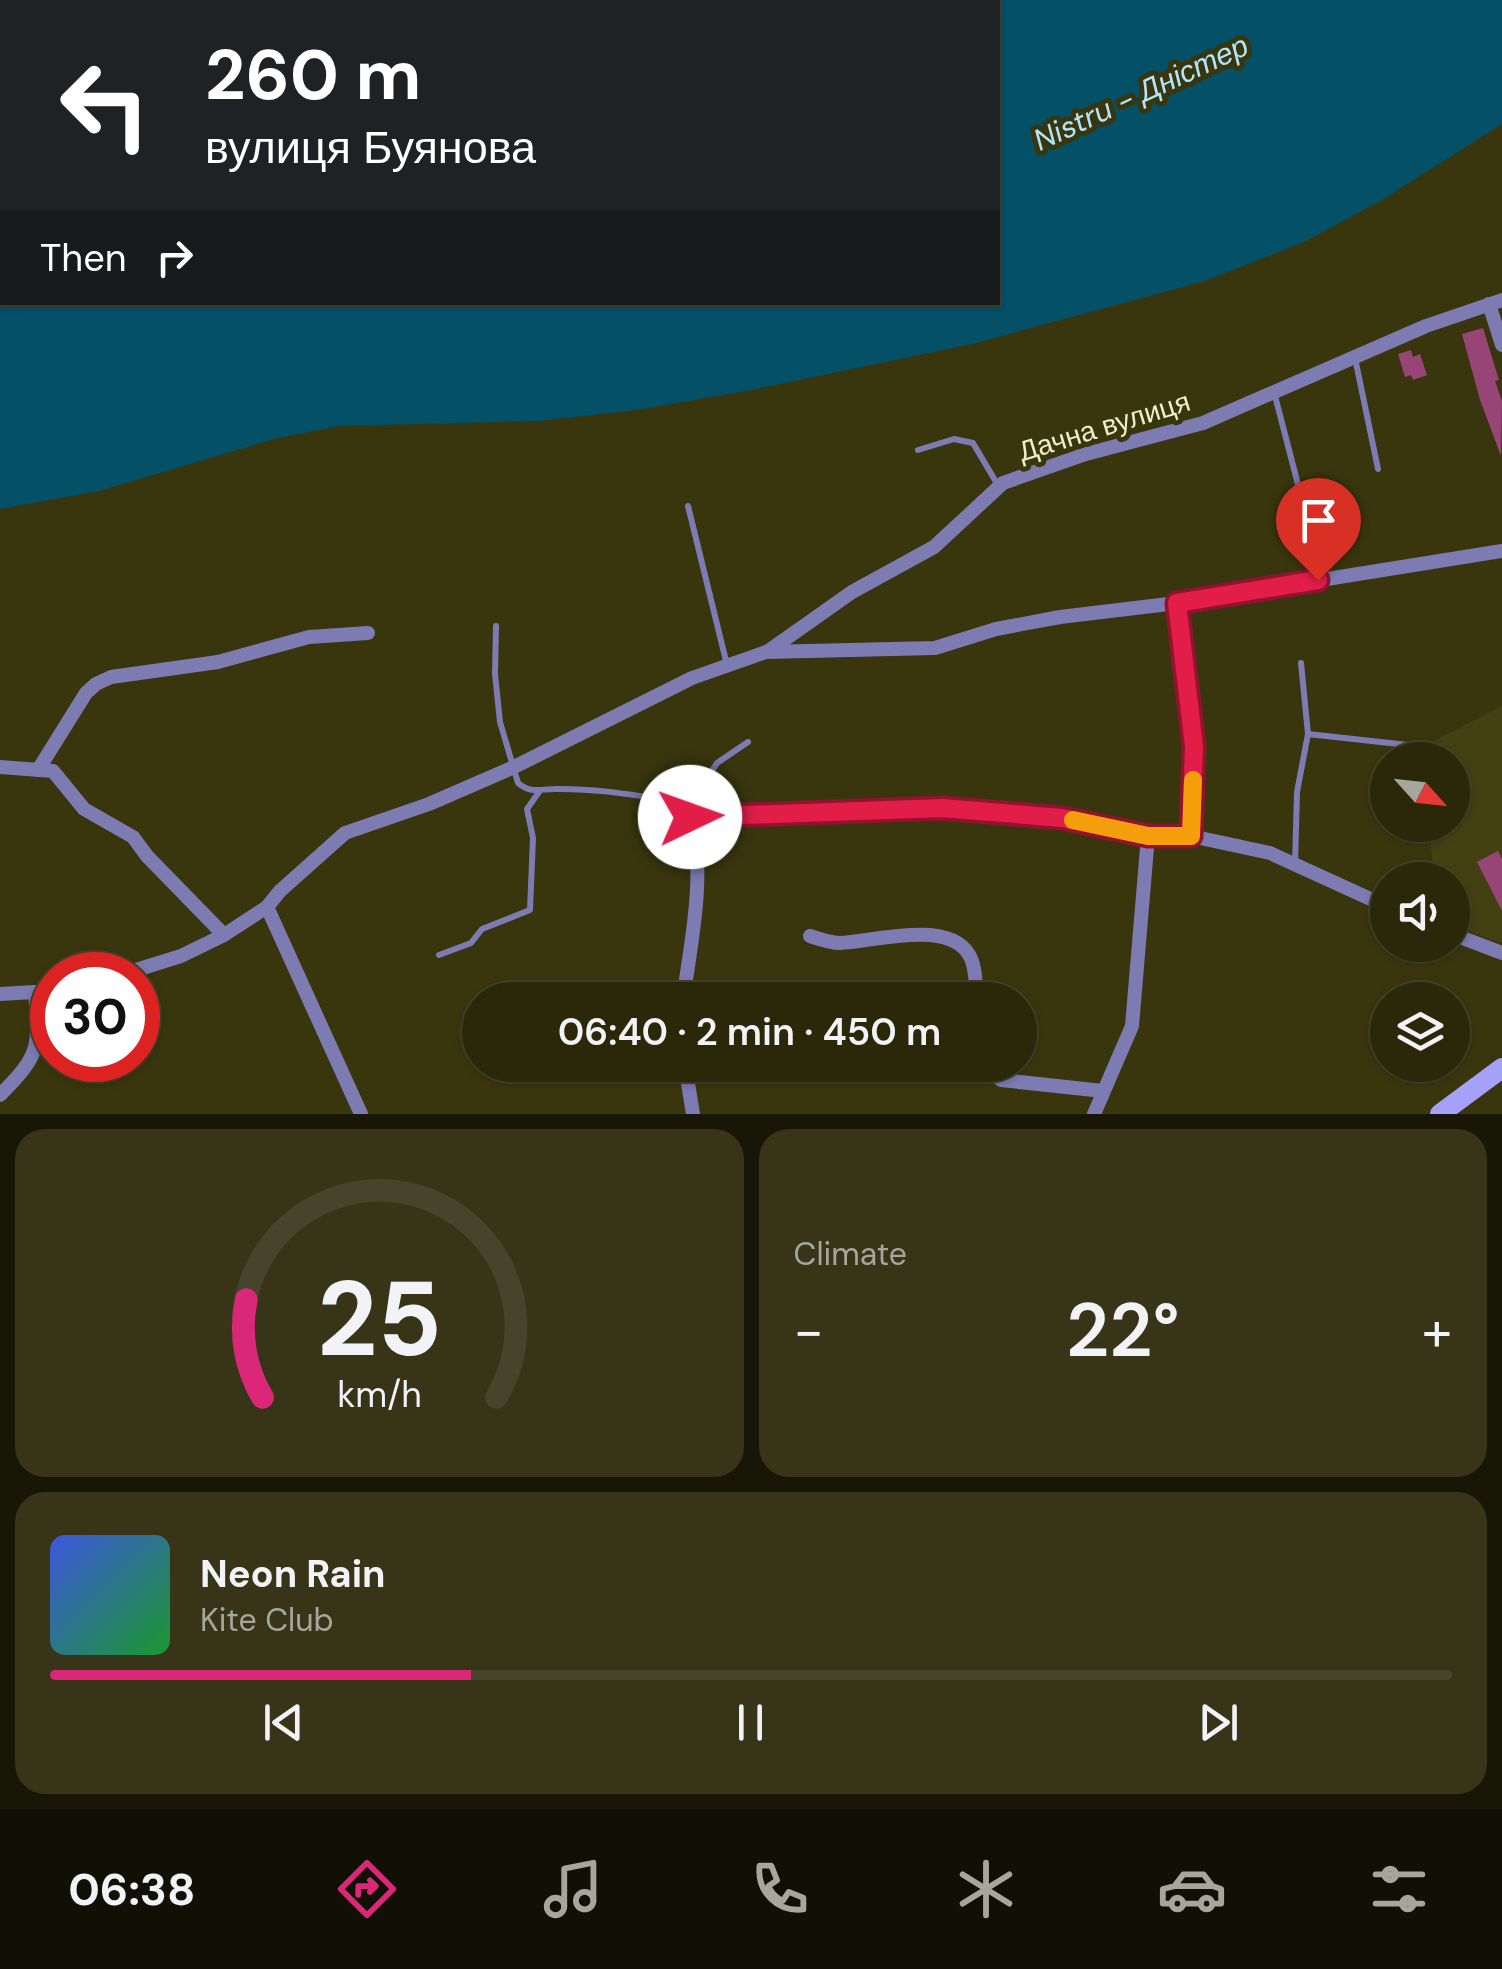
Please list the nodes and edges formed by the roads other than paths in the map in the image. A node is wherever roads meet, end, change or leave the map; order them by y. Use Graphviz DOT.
graph roads {
  1 [pos="1496,302"];
  2 [pos="1502,345"];
  3 [pos="1355,357"];
  4 [pos="1274,392"];
  5 [pos="918,450"];
  6 [pos="1378,469"];
  7 [pos="998,487"];
  8 [pos="1302,500"];
  9 [pos="688,506"];
  10 [pos="1502,551"];
  11 [pos="1177,603"];
  12 [pos="496,626"];
  13 [pos="368,634"];
  14 [pos="766,652"];
  15 [pos="1301,663"];
  16 [pos="728,668"];
  17 [pos="1308,734"];
  18 [pos="748,742"];
  19 [pos="1381,742"];
  20 [pos="0,767"];
  21 [pos="514,767"];
  22 [pos="38,770"];
  23 [pos="538,792"];
  24 [pos="690,810"];
  25 [pos="1148,836"];
  26 [pos="1191,836"];
  27 [pos="1295,865"];
  28 [pos="1370,900"];
  29 [pos="267,907"];
  30 [pos="224,935"];
  31 [pos="810,936"];
  32 [pos="1470,941"];
  33 [pos="1502,953"];
  34 [pos="439,956"];
  35 [pos="160,963"];
  36 [pos="686,982"];
  37 [pos="975,982"];
  38 [pos="30,992"];
  39 [pos="0,994"];
  40 [pos="30,1062"];
  41 [pos="1502,1068"];
  42 [pos="688,1082"];
  43 [pos="1020,1082"];
  44 [pos="1104,1091"];
  45 [pos="0,1094"];
  46 [pos="361,1114"];
  47 [pos="694,1114"];
  48 [pos="1094,1114"];
  49 [pos="1440,1114"];
  1 -- 2 [label="street, Дачна вулиця"];
  1 -- 3 [label="street, Дачна вулиця"];
  3 -- 4 [label="street, Дачна вулиця"];
  3 -- 6 [label="lane"];
  4 -- 7 [label="street, Дачна вулиця"];
  4 -- 8 [label="lane"];
  5 -- 7 [label="lane"];
  7 -- 14 [label="street, Дачна вулиця"];
  9 -- 16 [label="lane"];
  10 -- 11 [label="street"];
  11 -- 14 [label="street"];
  11 -- 26 [label="street"];
  12 -- 21 [label="lane"];
  13 -- 22 [label="street"];
  14 -- 16 [label="street"];
  15 -- 17 [label="lane"];
  16 -- 21 [label="street"];
  17 -- 19 [label="lane"];
  17 -- 27 [label="lane"];
  18 -- 24 [label="lane"];
  20 -- 22 [label="street"];
  21 -- 23 [label="lane"];
  21 -- 29 [label="street"];
  22 -- 30 [label="street"];
  23 -- 24 [label="lane"];
  23 -- 34 [label="lane"];
  24 -- 25 [label="street"];
  24 -- 36 [label="street"];
  25 -- 26 [label="street"];
  25 -- 44 [label="street"];
  26 -- 27 [label="street"];
  27 -- 28 [label="street"];
  29 -- 30 [label="street"];
  29 -- 46 [label="street"];
  30 -- 35 [label="street"];
  31 -- 37 [label="street"];
  32 -- 33 [label="street"];
  38 -- 39 [label="street"];
  40 -- 45 [label="street"];
  41 -- 49 [label="main road"];
  42 -- 47 [label="street"];
  43 -- 44 [label="street"];
  44 -- 48 [label="street"];
}
